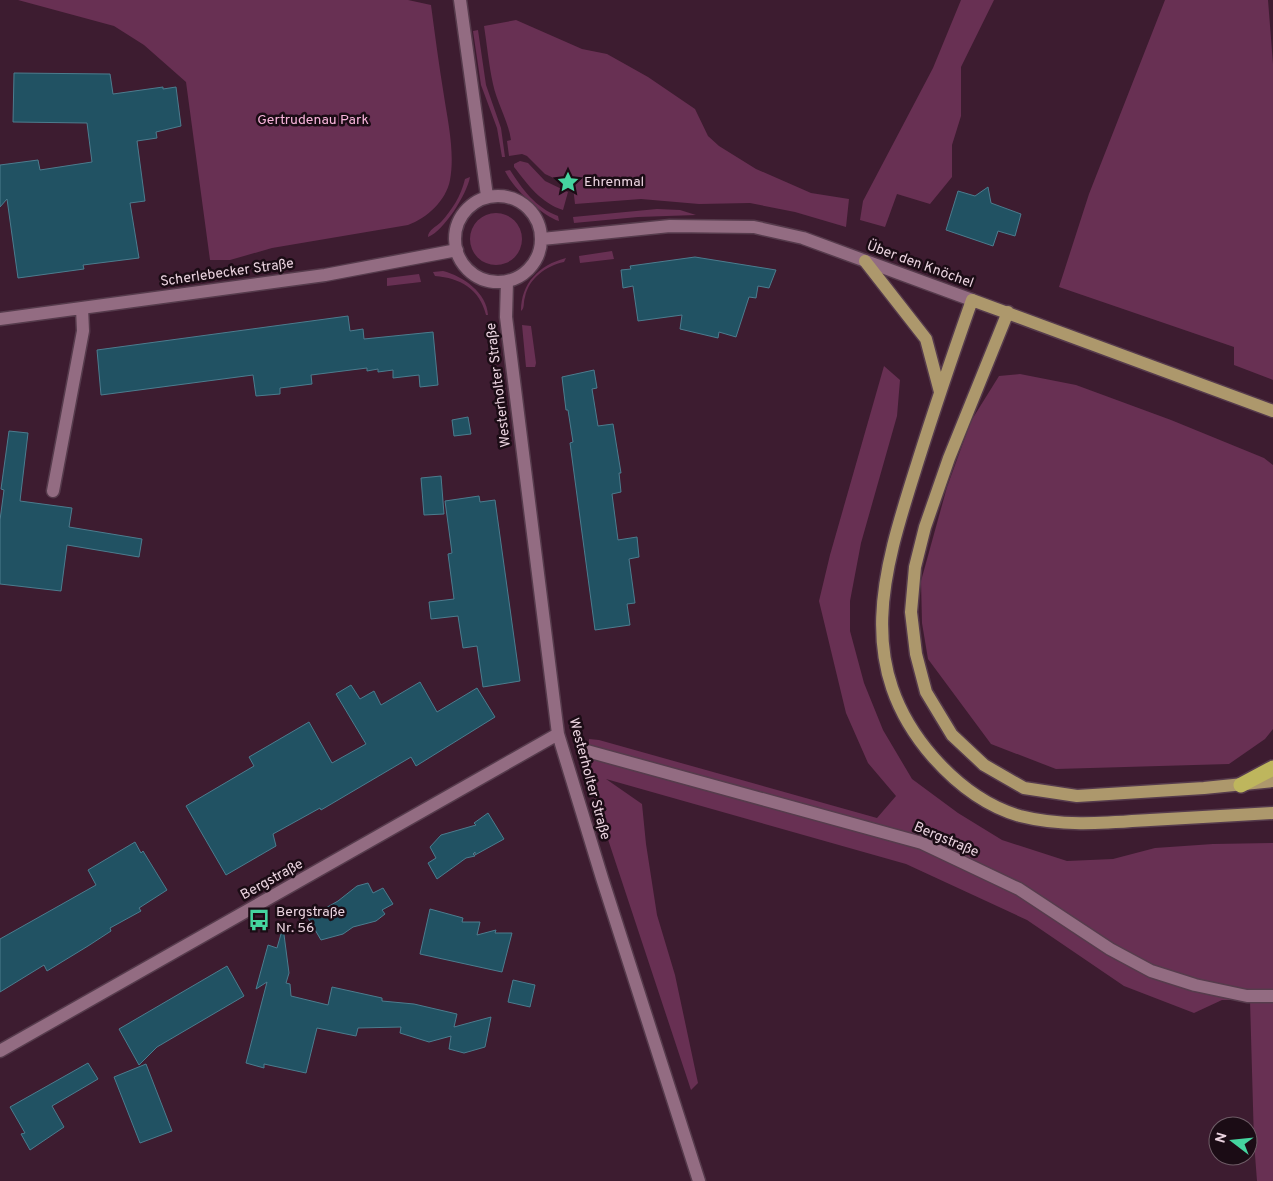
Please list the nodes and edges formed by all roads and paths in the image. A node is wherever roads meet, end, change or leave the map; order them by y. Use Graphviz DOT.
graph roads {
  1 [pos="460,0"];
  2 [pos="487,196"];
  3 [pos="542,239"];
  4 [pos="457,250"];
  5 [pos="865,261"];
  6 [pos="506,280"];
  7 [pos="972,300"];
  8 [pos="82,308"];
  9 [pos="1008,312"];
  10 [pos="0,319"];
  11 [pos="940,392"];
  12 [pos="1273,411"];
  13 [pos="54,491"];
  14 [pos="558,734"];
  15 [pos="587,751"];
  16 [pos="1273,768"];
  17 [pos="1273,781"];
  18 [pos="1241,784"];
  19 [pos="1273,813"];
  20 [pos="1273,996"];
  21 [pos="0,1051"];
  22 [pos="700,1181"];
  1 -- 2 [label="street"];
  2 -- 3 [label="street"];
  2 -- 4 [label="street"];
  3 -- 5 [label="street, Über den Knöchel"];
  3 -- 6 [label="street"];
  4 -- 6 [label="street"];
  4 -- 8 [label="street, Scherlebecker Straße"];
  5 -- 7 [label="street, Über den Knöchel"];
  5 -- 11 [label="main road"];
  6 -- 14 [label="street, Westerholter Straße"];
  7 -- 9 [label="main road, Über den Knöchel"];
  7 -- 11 [label="main road"];
  8 -- 10 [label="street, Scherlebecker Straße"];
  8 -- 13 [label="street"];
  9 -- 12 [label="main road, Über den Knöchel"];
  9 -- 18 [label="main road"];
  11 -- 19 [label="main road"];
  14 -- 21 [label="street, Bergstraße"];
  14 -- 22 [label="street, Westerholter Straße"];
  15 -- 20 [label="street, Bergstraße"];
  16 -- 18 [label="highway"];
  17 -- 18 [label="main road"];
}
